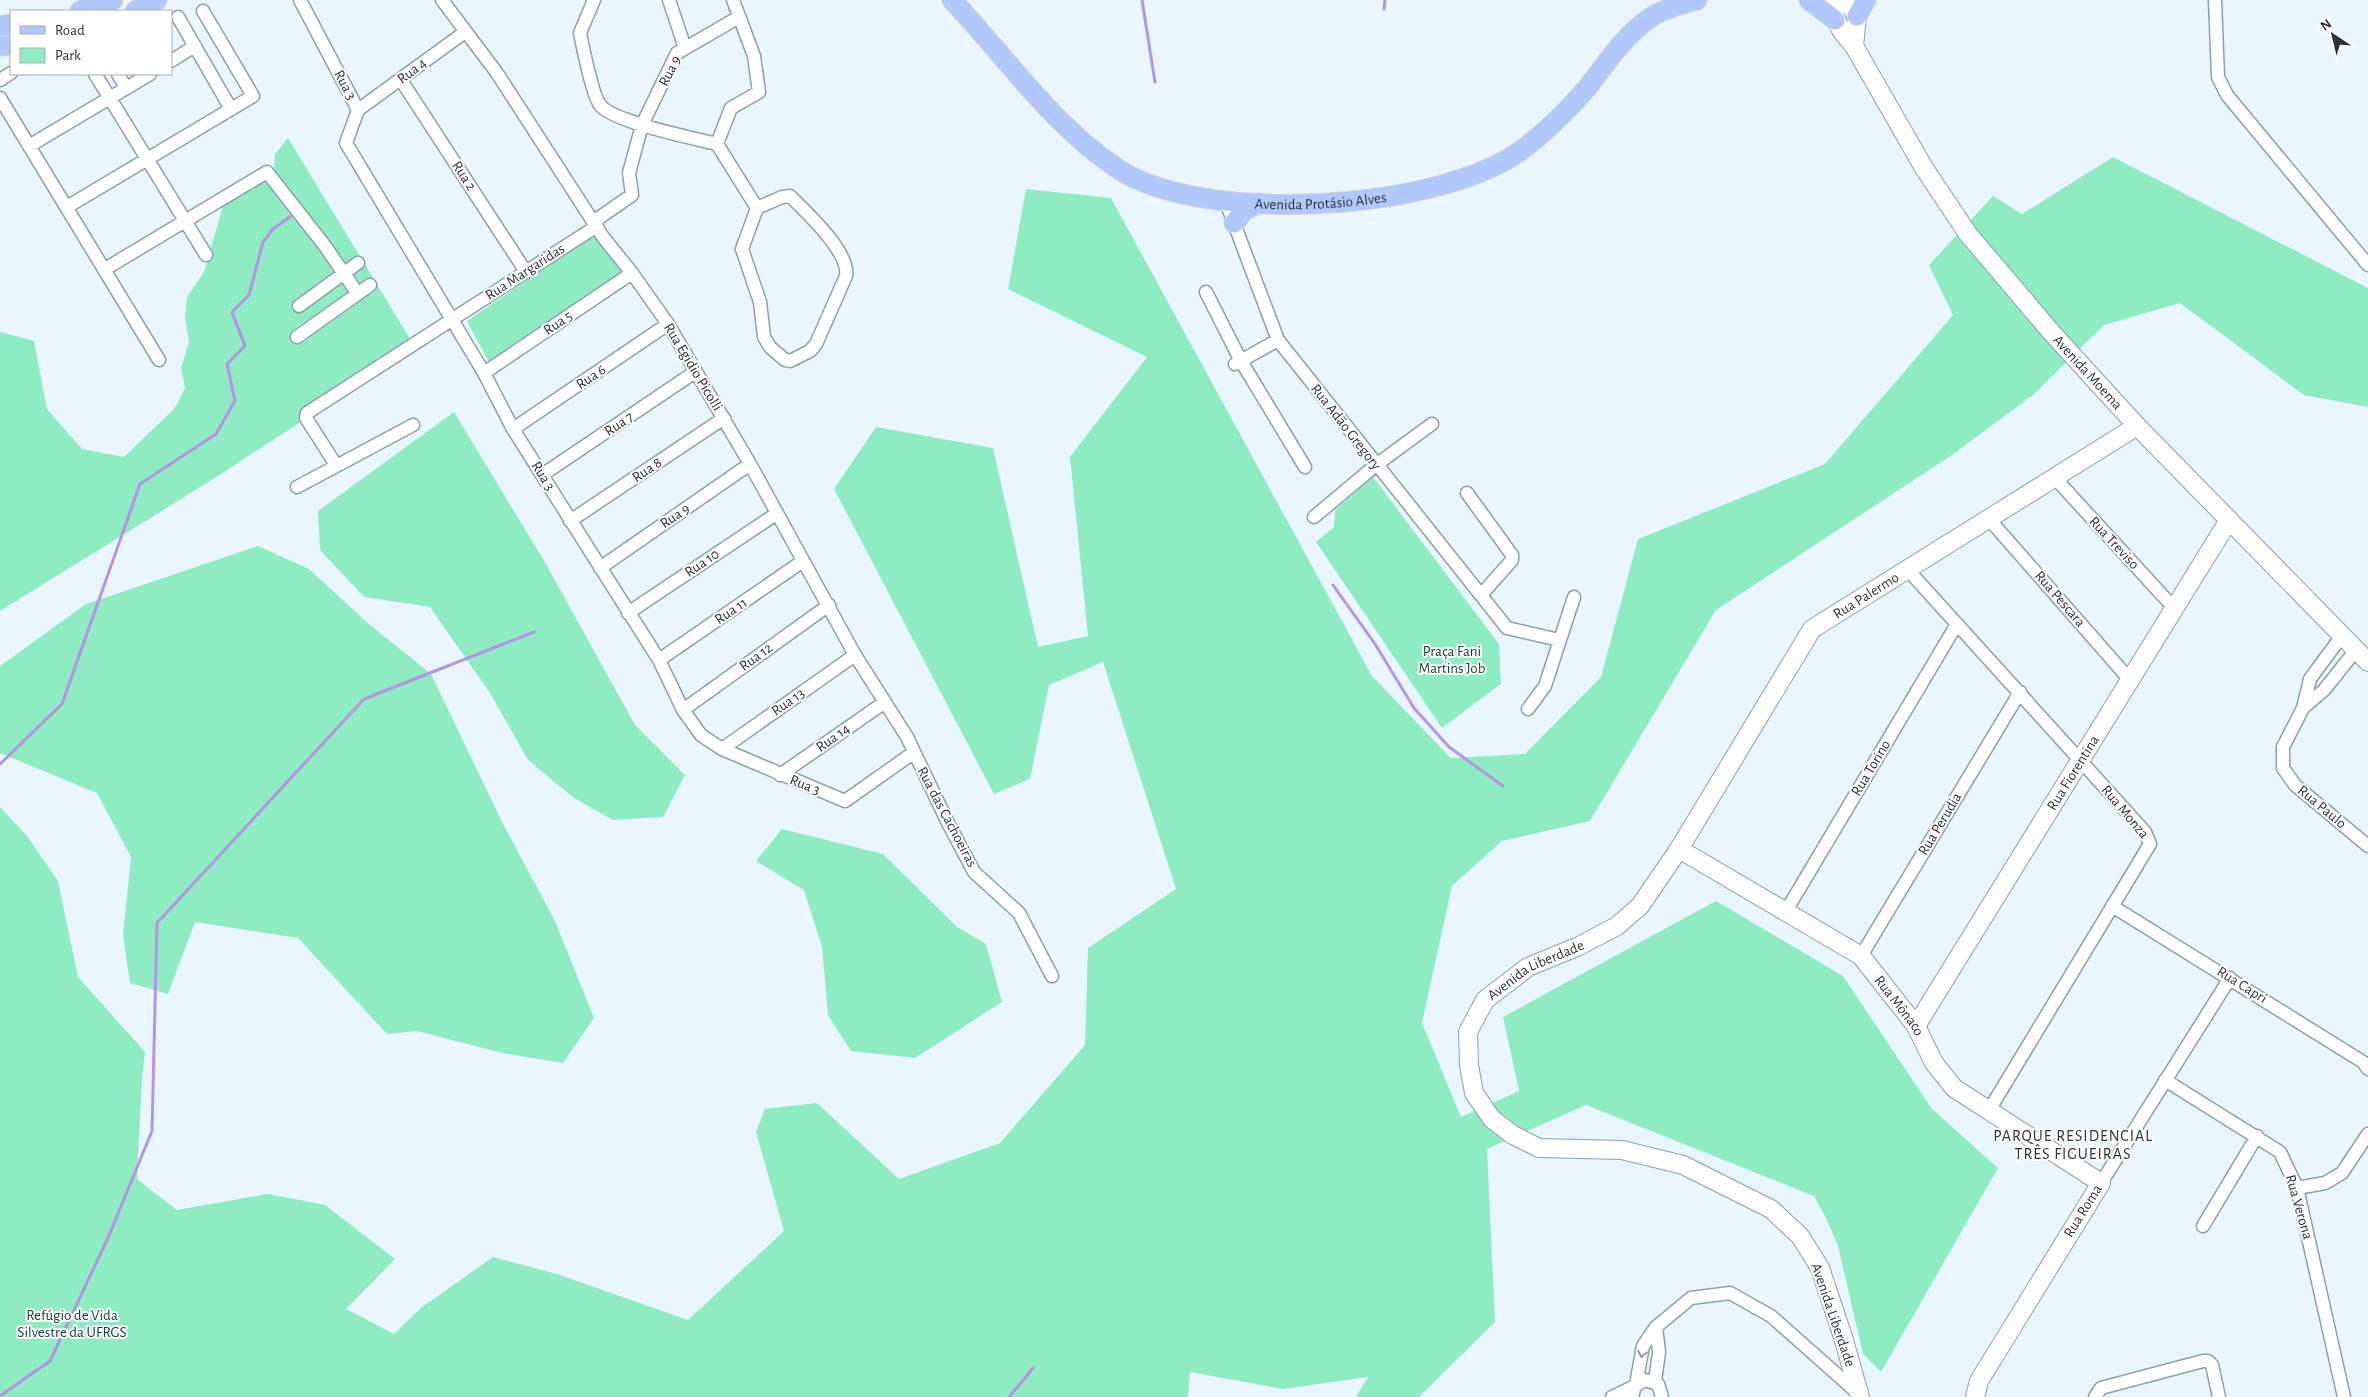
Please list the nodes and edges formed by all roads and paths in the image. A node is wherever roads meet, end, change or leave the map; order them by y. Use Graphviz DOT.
graph roads {
  1 [pos="157,0"];
  2 [pos="300,0"];
  3 [pos="442,0"];
  4 [pos="594,0"];
  5 [pos="669,0"];
  6 [pos="733,0"];
  7 [pos="952,0"];
  8 [pos="1697,0"];
  9 [pos="1809,0"];
  10 [pos="1833,0"];
  11 [pos="1846,0"];
  12 [pos="2215,0"];
  13 [pos="114,4"];
  14 [pos="964,7"];
  15 [pos="1862,8"];
  16 [pos="85,10"];
  17 [pos="137,10"];
  18 [pos="203,11"];
  19 [pos="178,17"];
  20 [pos="739,17"];
  21 [pos="1834,20"];
  22 [pos="465,32"];
  23 [pos="195,46"];
  24 [pos="1854,46"];
  25 [pos="685,48"];
  26 [pos="172,58"];
  27 [pos="97,75"];
  28 [pos="119,75"];
  29 [pos="148,75"];
  30 [pos="401,80"];
  31 [pos="126,88"];
  32 [pos="111,97"];
  33 [pos="0,98"];
  34 [pos="231,109"];
  35 [pos="358,110"];
  36 [pos="642,125"];
  37 [pos="717,144"];
  38 [pos="29,146"];
  39 [pos="148,159"];
  40 [pos="1226,202"];
  41 [pos="1259,203"];
  42 [pos="67,207"];
  43 [pos="757,208"];
  44 [pos="186,221"];
  45 [pos="1234,223"];
  46 [pos="595,224"];
  47 [pos="206,255"];
  48 [pos="358,264"];
  49 [pos="2368,265"];
  50 [pos="104,269"];
  51 [pos="526,272"];
  52 [pos="632,273"];
  53 [pos="344,274"];
  54 [pos="370,285"];
  55 [pos="1206,292"];
  56 [pos="358,294"];
  57 [pos="299,306"];
  58 [pos="452,319"];
  59 [pos="668,324"];
  60 [pos="296,337"];
  61 [pos="1278,340"];
  62 [pos="159,360"];
  63 [pos="1238,363"];
  64 [pos="695,372"];
  65 [pos="484,373"];
  66 [pos="724,418"];
  67 [pos="1432,424"];
  68 [pos="413,425"];
  69 [pos="2137,426"];
  70 [pos="513,429"];
  71 [pos="750,464"];
  72 [pos="336,465"];
  73 [pos="1376,465"];
  74 [pos="1305,467"];
  75 [pos="542,475"];
  76 [pos="2055,478"];
  77 [pos="297,487"];
  78 [pos="1467,492"];
  79 [pos="776,514"];
  80 [pos="1314,517"];
  81 [pos="1989,519"];
  82 [pos="2229,520"];
  83 [pos="570,521"];
  84 [pos="803,561"];
  85 [pos="600,568"];
  86 [pos="1908,570"];
  87 [pos="1481,595"];
  88 [pos="1574,597"];
  89 [pos="829,605"];
  90 [pos="2173,607"];
  91 [pos="628,613"];
  92 [pos="1957,624"];
  93 [pos="2341,636"];
  94 [pos="1559,640"];
  95 [pos="855,655"];
  96 [pos="2362,656"];
  97 [pos="658,660"];
  98 [pos="2130,680"];
  99 [pos="2020,692"];
  100 [pos="886,702"];
  101 [pos="2303,708"];
  102 [pos="1528,709"];
  103 [pos="682,710"];
  104 [pos="722,749"];
  105 [pos="913,753"];
  106 [pos="2080,760"];
  107 [pos="780,775"];
  108 [pos="2368,846"];
  109 [pos="1679,849"];
  110 [pos="2112,906"];
  111 [pos="1786,911"];
  112 [pos="1860,956"];
  113 [pos="1052,976"];
  114 [pos="2230,978"];
  115 [pos="1916,1026"];
  116 [pos="2368,1069"];
  117 [pos="2165,1080"];
  118 [pos="1988,1112"];
  119 [pos="2368,1134"];
  120 [pos="2257,1136"];
  121 [pos="2100,1183"];
  122 [pos="2297,1188"];
  123 [pos="2203,1226"];
  124 [pos="1656,1327"];
  125 [pos="1655,1381"];
  126 [pos="1634,1389"];
  127 [pos="2096,1394"];
  128 [pos="1663,1395"];
  129 [pos="1859,1395"];
  130 [pos="1612,1397"];
  131 [pos="1975,1397"];
  132 [pos="2220,1397"];
  133 [pos="2344,1397"];
  1 -- 17 [label="main road"];
  2 -- 35 [label="street, Rua 3"];
  3 -- 22 [label="street, Rua Egidio Picolli"];
  4 -- 36 [label="street"];
  5 -- 25 [label="street"];
  6 -- 20 [label="street"];
  7 -- 14 [label="main road, Avenida Protásio Alves"];
  8 -- 41 [label="main road, Avenida Protásio Alves"];
  9 -- 21 [label="main road"];
  10 -- 21 [label="main road"];
  11 -- 15 [label="main road"];
  12 -- 49 [label="street"];
  13 -- 16 [label="main road"];
  14 -- 40 [label="main road, Avenida Protásio Alves"];
  15 -- 24 [label="main road"];
  18 -- 34 [label="street"];
  19 -- 23 [label="street"];
  20 -- 25 [label="street, Rua 9"];
  20 -- 37 [label="street"];
  21 -- 24 [label="main road, Avenida Moema"];
  22 -- 30 [label="street, Rua 4"];
  22 -- 46 [label="street, Rua Egidio Picolli"];
  23 -- 26 [label="street"];
  23 -- 34 [label="street"];
  24 -- 69 [label="main road, Avenida Moema"];
  25 -- 36 [label="street, Rua 9"];
  27 -- 32 [label="street"];
  28 -- 31 [label="street"];
  29 -- 31 [label="street"];
  30 -- 35 [label="street, Rua 4"];
  30 -- 51 [label="street, Rua 2"];
  31 -- 32 [label="street"];
  32 -- 38 [label="street"];
  32 -- 39 [label="street"];
  33 -- 38 [label="street"];
  34 -- 39 [label="street"];
  35 -- 58 [label="street, Rua 3"];
  36 -- 37 [label="street"];
  36 -- 46 [label="street, Rua 9"];
  37 -- 43 [label="street"];
  38 -- 42 [label="street"];
  39 -- 42 [label="street"];
  39 -- 44 [label="street"];
  40 -- 41 [label="main road, Avenida Protásio Alves"];
  40 -- 45 [label="street, Rua Adão Gregory"];
  41 -- 45 [label="main road"];
  42 -- 50 [label="street"];
  43 -- 43 [label="street"];
  44 -- 47 [label="street"];
  44 -- 50 [label="street"];
  44 -- 53 [label="street"];
  45 -- 61 [label="street, Rua Adão Gregory"];
  46 -- 51 [label="street, Rua Margaridas"];
  46 -- 52 [label="street, Rua Egidio Picolli"];
  48 -- 53 [label="street"];
  50 -- 62 [label="street"];
  51 -- 58 [label="street, Rua Margaridas"];
  52 -- 59 [label="street, Rua Egidio Picolli"];
  52 -- 65 [label="street, Rua 5"];
  53 -- 56 [label="street"];
  53 -- 57 [label="street"];
  54 -- 56 [label="street"];
  55 -- 63 [label="street"];
  56 -- 60 [label="street"];
  58 -- 65 [label="street, Rua 3"];
  58 -- 72 [label="street, Rua Margaridas"];
  59 -- 64 [label="street, Rua Egidio Picolli"];
  59 -- 70 [label="street, Rua 6"];
  61 -- 63 [label="street"];
  61 -- 73 [label="street, Rua Adão Gregory"];
  63 -- 74 [label="street"];
  64 -- 66 [label="street, Rua Egidio Picolli"];
  64 -- 75 [label="street, Rua 7"];
  65 -- 70 [label="street, Rua 3"];
  66 -- 71 [label="street, Rua Egidio Picolli"];
  66 -- 83 [label="street, Rua 8"];
  67 -- 73 [label="street"];
  68 -- 72 [label="street"];
  69 -- 76 [label="main road, Rua Palermo"];
  69 -- 82 [label="main road, Avenida Moema"];
  70 -- 75 [label="street, Rua 3"];
  71 -- 79 [label="street, Rua Egidio Picolli"];
  71 -- 85 [label="street, Rua 9"];
  72 -- 77 [label="street"];
  73 -- 80 [label="street"];
  73 -- 87 [label="street, Rua Adão Gregory"];
  75 -- 83 [label="street, Rua 3"];
  76 -- 81 [label="main road, Rua Palermo"];
  76 -- 90 [label="street, Rua Treviso"];
  78 -- 87 [label="street"];
  79 -- 84 [label="street, Rua Egidio Picolli"];
  79 -- 91 [label="street, Rua 10"];
  81 -- 86 [label="main road, Rua Palermo"];
  81 -- 98 [label="street, Rua Pescara"];
  82 -- 90 [label="main road, Rua Fiorentina"];
  82 -- 93 [label="main road, Avenida Moema"];
  83 -- 85 [label="street, Rua 3"];
  84 -- 89 [label="street, Rua Egidio Picolli"];
  84 -- 97 [label="street, Rua 11"];
  85 -- 91 [label="street, Rua 3"];
  86 -- 92 [label="street, Rua Monza"];
  86 -- 109 [label="main road, Rua Palermo"];
  87 -- 94 [label="street, Rua Adão Gregory"];
  88 -- 94 [label="street"];
  89 -- 95 [label="street, Rua Egidio Picolli"];
  89 -- 103 [label="street, Rua 12"];
  90 -- 98 [label="main road, Rua Fiorentina"];
  91 -- 97 [label="street, Rua 3"];
  92 -- 99 [label="street, Rua Monza"];
  92 -- 111 [label="street, Rua Torino"];
  93 -- 96 [label="main road, Avenida Moema"];
  93 -- 101 [label="street, Rua Paulo"];
  94 -- 102 [label="street"];
  95 -- 100 [label="street, Rua Egidio Picolli"];
  95 -- 104 [label="street, Rua 13"];
  96 -- 101 [label="street, Rua Paulo"];
  97 -- 103 [label="street, Rua 3"];
  98 -- 106 [label="main road, Rua Fiorentina"];
  99 -- 106 [label="street, Rua Monza"];
  99 -- 112 [label="street, Rua Perudia"];
  100 -- 105 [label="street, Rua Egidio Picolli"];
  100 -- 107 [label="street, Rua 14"];
  101 -- 108 [label="street, Rua Paulo"];
  103 -- 104 [label="street, Rua 3"];
  104 -- 107 [label="street, Rua 3"];
  105 -- 107 [label="street, Rua 3"];
  105 -- 113 [label="street, Rua das Cachoeiras"];
  106 -- 110 [label="street, Rua Monza"];
  106 -- 115 [label="main road, Rua Fiorentina"];
  109 -- 111 [label="main road, Rua Mônaco"];
  109 -- 129 [label="main road, Avenida Liberdade"];
  110 -- 114 [label="street, Rua Capri"];
  110 -- 118 [label="street, Rua Monza"];
  111 -- 112 [label="main road, Rua Mônaco"];
  112 -- 115 [label="main road, Rua Mônaco"];
  114 -- 116 [label="street, Rua Capri"];
  114 -- 117 [label="street, Rua Roma"];
  115 -- 118 [label="main road, Rua Mônaco"];
  117 -- 120 [label="street, Rua Verona"];
  117 -- 121 [label="street, Rua Roma"];
  118 -- 121 [label="main road, Rua Mônaco"];
  119 -- 122 [label="street"];
  120 -- 122 [label="street, Rua Verona"];
  120 -- 123 [label="street"];
  121 -- 131 [label="main road, Rua Roma"];
  122 -- 133 [label="street, Rua Verona"];
  124 -- 125 [label="street"];
  124 -- 126 [label="street, one-way"];
  124 -- 129 [label="street"];
  125 -- 126 [label="street"];
  125 -- 128 [label="street"];
  126 -- 130 [label="street"];
  127 -- 132 [label="street"];
}
